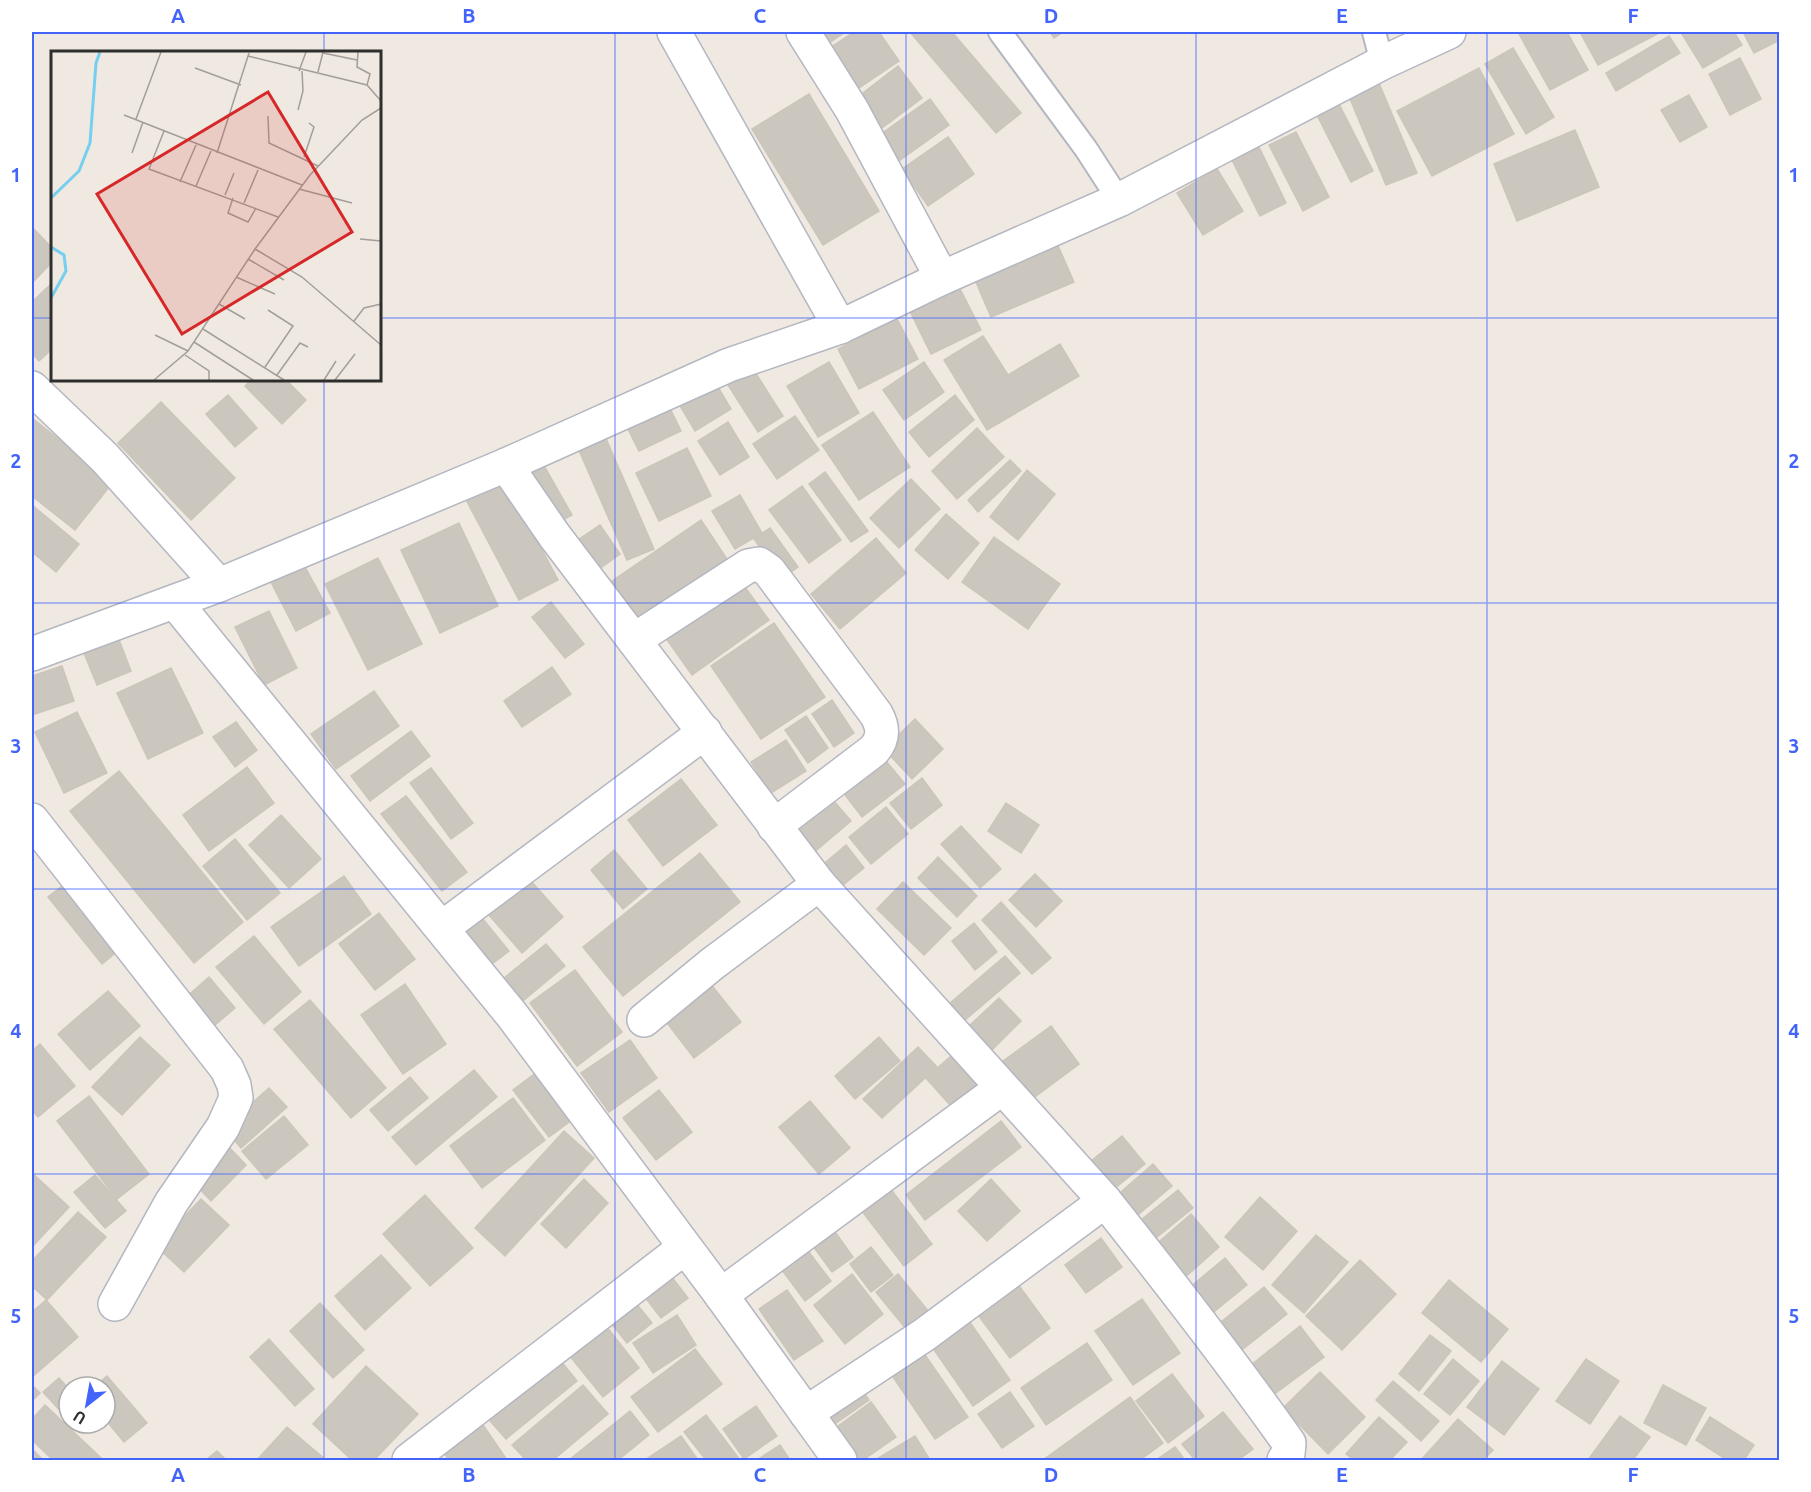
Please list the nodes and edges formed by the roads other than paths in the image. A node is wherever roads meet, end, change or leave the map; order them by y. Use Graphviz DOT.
graph roads {
  1 [pos="674,32"];
  2 [pos="803,32"];
  3 [pos="1000,32"];
  4 [pos="1374,32"];
  5 [pos="1449,32"];
  6 [pos="1383,63"];
  7 [pos="1119,200"];
  8 [pos="942,278"];
  9 [pos="840,327"];
  10 [pos="32,388"];
  11 [pos="506,465"];
  12 [pos="219,585"];
  13 [pos="175,602"];
  14 [pos="634,640"];
  15 [pos="32,654"];
  16 [pos="705,732"];
  17 [pos="32,820"];
  18 [pos="774,826"];
  19 [pos="819,884"];
  20 [pos="442,928"];
  21 [pos="644,1020"];
  22 [pos="1002,1088"];
  23 [pos="1105,1201"];
  24 [pos="684,1248"];
  25 [pos="721,1294"];
  26 [pos="116,1304"];
  27 [pos="806,1413"];
  28 [pos="409,1461"];
  29 [pos="840,1461"];
  30 [pos="1284,1461"];
  1 -- 9 [label="street"];
  2 -- 8 [label="street"];
  3 -- 7 [label="lane"];
  4 -- 6 [label="lane"];
  5 -- 6 [label="street"];
  6 -- 7 [label="street"];
  7 -- 8 [label="street"];
  8 -- 9 [label="street"];
  9 -- 11 [label="street"];
  10 -- 12 [label="street"];
  11 -- 12 [label="street"];
  11 -- 14 [label="street"];
  12 -- 13 [label="street"];
  13 -- 15 [label="street"];
  13 -- 20 [label="street"];
  14 -- 16 [label="street"];
  14 -- 18 [label="street"];
  16 -- 18 [label="street"];
  16 -- 20 [label="street"];
  17 -- 26 [label="street"];
  18 -- 19 [label="street"];
  19 -- 21 [label="street"];
  19 -- 22 [label="street"];
  20 -- 24 [label="street"];
  22 -- 23 [label="street"];
  22 -- 25 [label="street"];
  23 -- 27 [label="street"];
  23 -- 30 [label="street"];
  24 -- 25 [label="street"];
  24 -- 28 [label="street"];
  25 -- 27 [label="street"];
  27 -- 29 [label="street"];
}
